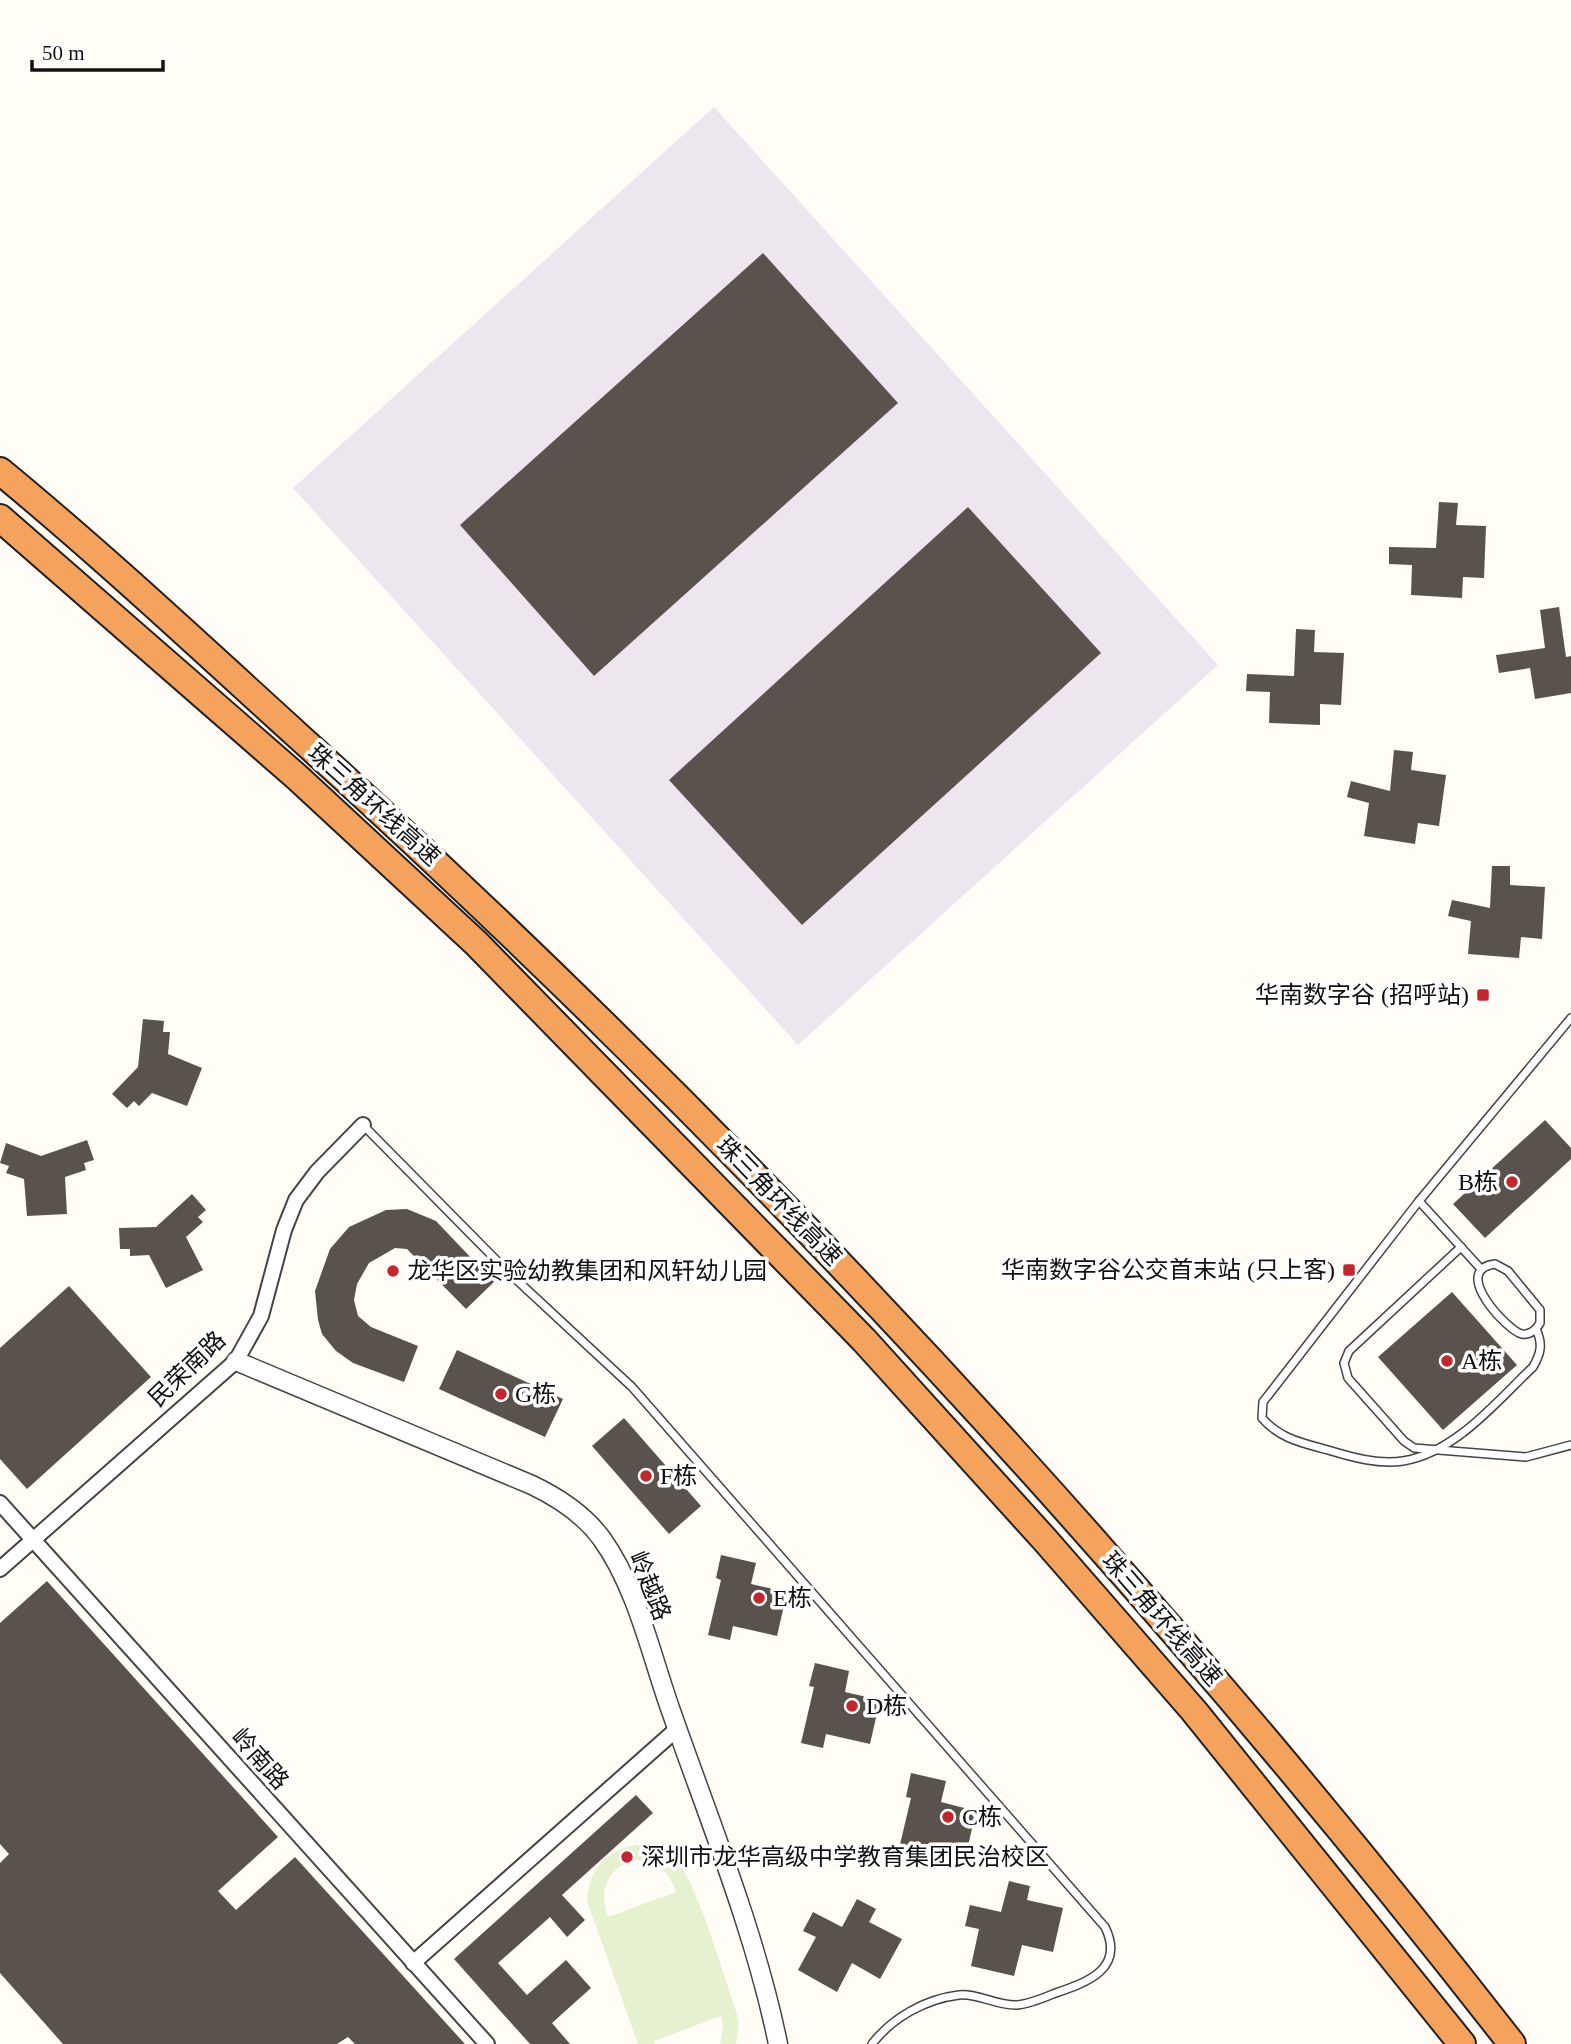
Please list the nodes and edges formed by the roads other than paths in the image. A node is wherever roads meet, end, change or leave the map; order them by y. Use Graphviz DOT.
graph roads {
  1 [pos="0,470"];
  2 [pos="0,517"];
  3 [pos="0,531"];
  4 [pos="89,595"];
  5 [pos="1571,1018"];
  6 [pos="363,1125"];
  7 [pos="1419,1201"];
  8 [pos="1461,1247"];
  9 [pos="1481,1269"];
  10 [pos="1536,1329"];
  11 [pos="236,1361"];
  12 [pos="1571,1445"];
  13 [pos="1431,1451"];
  14 [pos="0,1503"];
  15 [pos="32,1539"];
  16 [pos="0,1569"];
  17 [pos="677,1730"];
  18 [pos="413,1963"];
  19 [pos="487,2044"];
  20 [pos="778,2044"];
  21 [pos="872,2044"];
  22 [pos="1462,2044"];
  23 [pos="1512,2044"];
  1 -- 23 [label="highway, 珠三角环线高速"];
  2 -- 4 [label="highway, 珠三角环线高速"];
  3 -- 4 [label="highway"];
  4 -- 22 [label="highway, 珠三角环线高速"];
  5 -- 7 [label="lane"];
  6 -- 11 [label="street, 民荣南路"];
  6 -- 21 [label="lane"];
  7 -- 8 [label="lane"];
  7 -- 13 [label="lane"];
  8 -- 9 [label="lane"];
  8 -- 13 [label="lane"];
  9 -- 10 [label="lane"];
  9 -- 10 [label="lane"];
  10 -- 13 [label="lane"];
  11 -- 15 [label="street, 民荣南路"];
  11 -- 17 [label="street, 岭越路"];
  12 -- 13 [label="lane"];
  14 -- 15 [label="street, 岭南路"];
  15 -- 16 [label="street, 民荣南路"];
  15 -- 18 [label="street, 岭南路"];
  17 -- 18 [label="street"];
  17 -- 20 [label="street, 岭越路"];
  18 -- 19 [label="street, 岭南路"];
}
